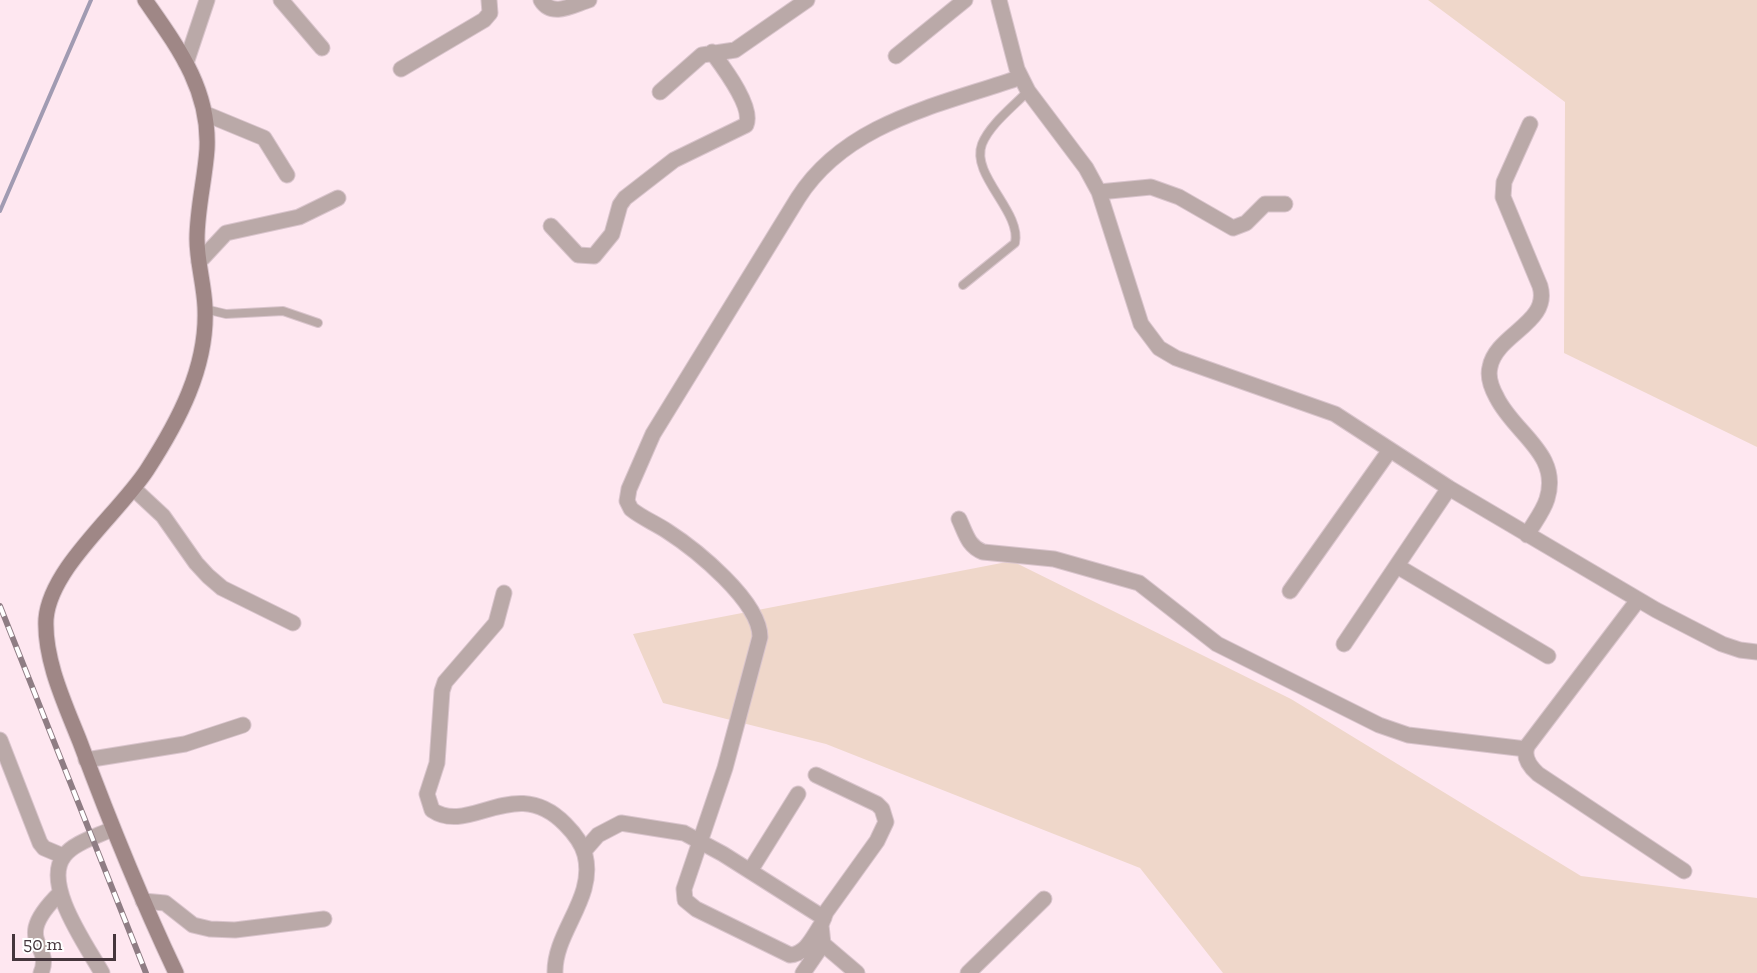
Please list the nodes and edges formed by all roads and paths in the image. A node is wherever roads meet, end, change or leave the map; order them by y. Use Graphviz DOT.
graph roads {
  1 [pos="145,0"];
  2 [pos="207,0"];
  3 [pos="281,0"];
  4 [pos="489,0"];
  5 [pos="541,0"];
  6 [pos="589,0"];
  7 [pos="807,0"];
  8 [pos="965,0"];
  9 [pos="999,0"];
  10 [pos="322,48"];
  11 [pos="712,52"];
  12 [pos="896,56"];
  13 [pos="186,63"];
  14 [pos="401,69"];
  15 [pos="1021,76"];
  16 [pos="1028,91"];
  17 [pos="660,92"];
  18 [pos="206,114"];
  19 [pos="1530,124"];
  20 [pos="287,175"];
  21 [pos="1099,192"];
  22 [pos="338,198"];
  23 [pos="1285,204"];
  24 [pos="551,226"];
  25 [pos="199,262"];
  26 [pos="963,285"];
  27 [pos="205,309"];
  28 [pos="318,323"];
  29 [pos="1390,450"];
  30 [pos="1449,488"];
  31 [pos="134,489"];
  32 [pos="960,519"];
  33 [pos="1527,536"];
  34 [pos="1396,566"];
  35 [pos="1290,591"];
  36 [pos="504,593"];
  37 [pos="1638,600"];
  38 [pos="293,623"];
  39 [pos="1344,644"];
  40 [pos="1757,652"];
  41 [pos="1548,656"];
  42 [pos="243,725"];
  43 [pos="0,740"];
  44 [pos="1526,749"];
  45 [pos="86,760"];
  46 [pos="816,775"];
  47 [pos="798,794"];
  48 [pos="112,829"];
  49 [pos="702,842"];
  50 [pos="584,850"];
  51 [pos="63,856"];
  52 [pos="750,871"];
  53 [pos="1684,871"];
  54 [pos="60,893"];
  55 [pos="1044,899"];
  56 [pos="143,901"];
  57 [pos="324,919"];
  58 [pos="822,922"];
  59 [pos="823,944"];
  60 [pos="40,973"];
  61 [pos="102,973"];
  62 [pos="176,973"];
  63 [pos="555,973"];
  64 [pos="803,973"];
  65 [pos="857,973"];
  66 [pos="968,973"];
  1 -- 13 [label="main road"];
  2 -- 13 [label="street"];
  3 -- 10 [label="street"];
  4 -- 14 [label="street"];
  5 -- 6 [label="street"];
  7 -- 11 [label="street"];
  8 -- 12 [label="street"];
  9 -- 15 [label="street"];
  11 -- 17 [label="street"];
  11 -- 24 [label="street"];
  13 -- 18 [label="main road"];
  15 -- 16 [label="street"];
  15 -- 49 [label="street"];
  16 -- 21 [label="street"];
  16 -- 26 [label="lane"];
  18 -- 20 [label="street"];
  18 -- 25 [label="main road"];
  19 -- 33 [label="street"];
  21 -- 23 [label="street"];
  21 -- 29 [label="street"];
  22 -- 25 [label="street"];
  25 -- 27 [label="main road"];
  27 -- 28 [label="lane"];
  27 -- 31 [label="main road"];
  29 -- 30 [label="street"];
  29 -- 35 [label="street"];
  30 -- 33 [label="street"];
  30 -- 34 [label="street"];
  31 -- 38 [label="street"];
  31 -- 45 [label="main road"];
  32 -- 44 [label="street"];
  33 -- 37 [label="street"];
  34 -- 39 [label="street"];
  34 -- 41 [label="street"];
  36 -- 50 [label="street"];
  37 -- 40 [label="street"];
  37 -- 44 [label="street"];
  42 -- 45 [label="street"];
  43 -- 51 [label="street"];
  44 -- 53 [label="street"];
  45 -- 48 [label="main road"];
  46 -- 58 [label="street"];
  47 -- 52 [label="street"];
  48 -- 51 [label="street"];
  48 -- 56 [label="main road"];
  49 -- 50 [label="street"];
  49 -- 52 [label="street"];
  49 -- 58 [label="street"];
  50 -- 63 [label="street"];
  51 -- 54 [label="street"];
  52 -- 58 [label="street"];
  54 -- 60 [label="street"];
  54 -- 61 [label="street"];
  55 -- 66 [label="street"];
  56 -- 57 [label="street"];
  56 -- 62 [label="main road"];
  58 -- 59 [label="street"];
  59 -- 64 [label="street"];
  59 -- 65 [label="street"];
}
